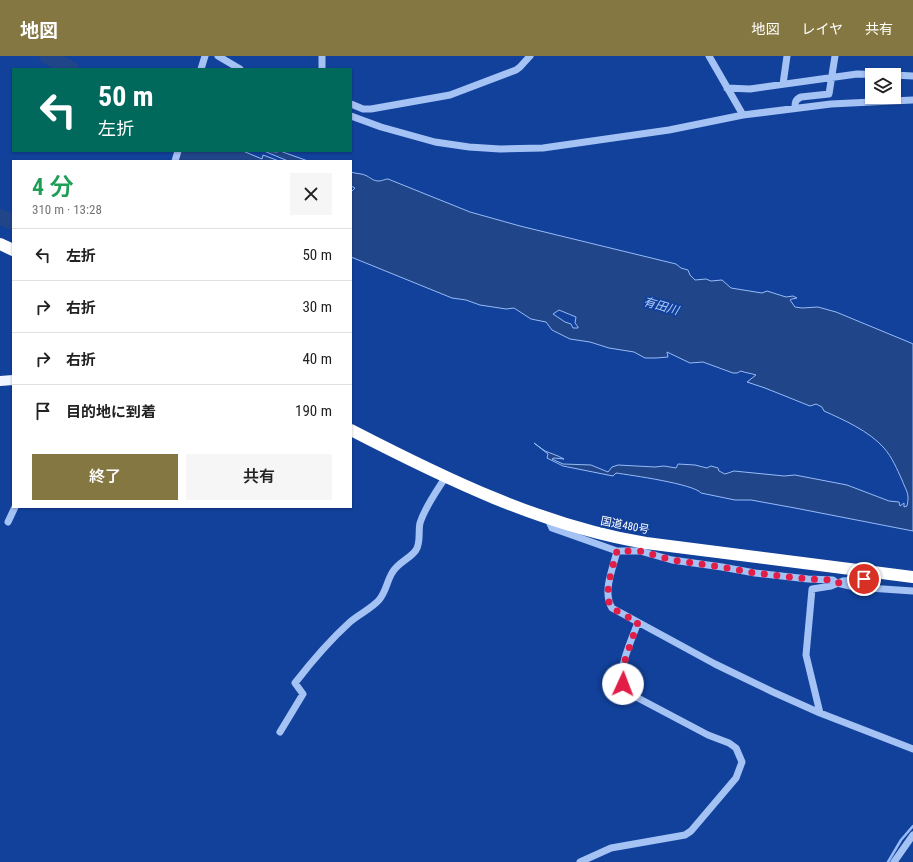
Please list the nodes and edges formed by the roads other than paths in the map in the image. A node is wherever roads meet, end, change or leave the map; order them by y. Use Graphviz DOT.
graph roads {
  1 [pos="218,56"];
  2 [pos="322,56"];
  3 [pos="530,56"];
  4 [pos="709,56"];
  5 [pos="787,56"];
  6 [pos="835,56"];
  7 [pos="205,57"];
  8 [pos="202,68"];
  9 [pos="238,68"];
  10 [pos="322,68"];
  11 [pos="865,73"];
  12 [pos="901,75"];
  13 [pos="913,76"];
  14 [pos="832,78"];
  15 [pos="783,84"];
  16 [pos="727,88"];
  17 [pos="913,100"];
  18 [pos="352,104"];
  19 [pos="795,108"];
  20 [pos="743,115"];
  21 [pos="352,116"];
  22 [pos="0,244"];
  23 [pos="12,250"];
  24 [pos="12,380"];
  25 [pos="0,381"];
  26 [pos="352,431"];
  27 [pos="445,478"];
  28 [pos="15,508"];
  29 [pos="548,519"];
  30 [pos="8,522"];
  31 [pos="643,547"];
  32 [pos="617,551"];
  33 [pos="869,572"];
  34 [pos="913,577"];
  35 [pos="838,583"];
  36 [pos="913,591"];
  37 [pos="638,622"];
  38 [pos="820,713"];
  39 [pos="280,732"];
  40 [pos="913,749"];
  41 [pos="913,834"];
  42 [pos="580,862"];
  43 [pos="894,862"];
  1 -- 9 [label="street"];
  2 -- 10 [label="street"];
  3 -- 18 [label="street"];
  4 -- 16 [label="street"];
  5 -- 15 [label="street"];
  6 -- 14 [label="street"];
  7 -- 8 [label="street"];
  11 -- 14 [label="street"];
  12 -- 13 [label="street"];
  14 -- 15 [label="street"];
  14 -- 19 [label="street"];
  15 -- 16 [label="street"];
  16 -- 20 [label="street"];
  17 -- 19 [label="street"];
  19 -- 20 [label="street"];
  20 -- 21 [label="street"];
  22 -- 23 [label="highway"];
  24 -- 25 [label="main road"];
  26 -- 27 [label="highway, 国道480号"];
  27 -- 29 [label="highway, 国道480号"];
  27 -- 39 [label="street"];
  28 -- 30 [label="street"];
  29 -- 31 [label="highway, 国道480号"];
  29 -- 32 [label="street"];
  31 -- 32 [label="street"];
  31 -- 33 [label="highway, 国道480号"];
  31 -- 35 [label="street"];
  32 -- 37 [label="street"];
  33 -- 34 [label="highway, 国道480号"];
  33 -- 35 [label="street"];
  35 -- 36 [label="street"];
  35 -- 38 [label="street"];
  37 -- 38 [label="street"];
  37 -- 42 [label="street"];
  38 -- 40 [label="street"];
  41 -- 43 [label="street"];
}
